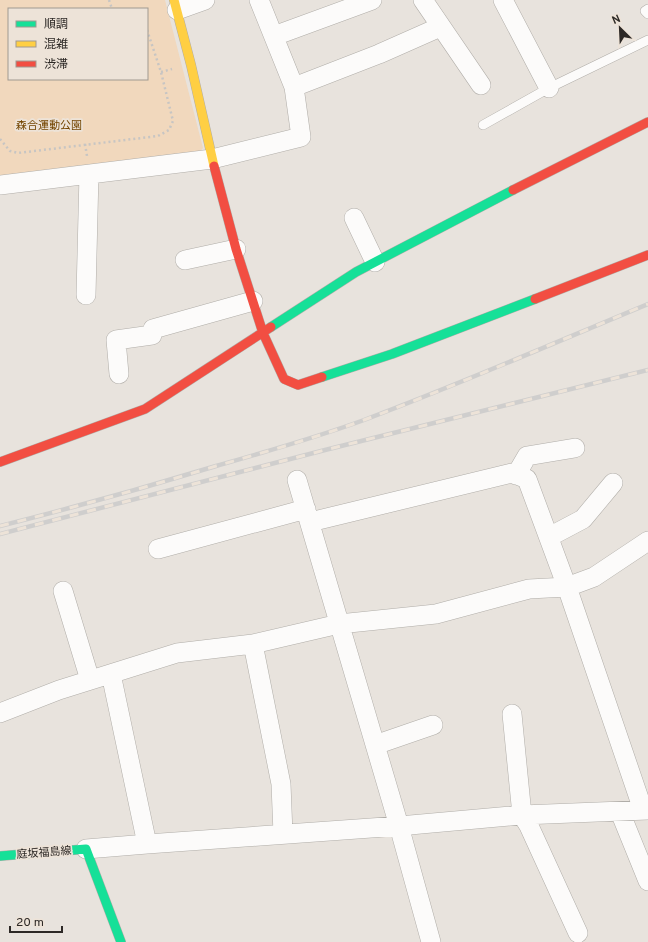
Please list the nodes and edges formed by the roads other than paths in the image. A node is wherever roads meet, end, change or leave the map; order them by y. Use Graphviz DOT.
graph roads {
  1 [pos="205,0"];
  2 [pos="259,0"];
  3 [pos="372,0"];
  4 [pos="423,0"];
  5 [pos="506,1"];
  6 [pos="175,5"];
  7 [pos="648,9"];
  8 [pos="648,14"];
  9 [pos="440,27"];
  10 [pos="274,36"];
  11 [pos="648,40"];
  12 [pos="481,85"];
  13 [pos="294,87"];
  14 [pos="548,88"];
  15 [pos="648,122"];
  16 [pos="483,125"];
  17 [pos="212,159"];
  18 [pos="89,174"];
  19 [pos="0,185"];
  20 [pos="354,218"];
  21 [pos="236,249"];
  22 [pos="648,255"];
  23 [pos="185,260"];
  24 [pos="376,262"];
  25 [pos="86,295"];
  26 [pos="253,301"];
  27 [pos="263,333"];
  28 [pos="119,374"];
  29 [pos="575,448"];
  30 [pos="0,462"];
  31 [pos="516,475"];
  32 [pos="297,480"];
  33 [pos="613,483"];
  34 [pos="308,516"];
  35 [pos="549,537"];
  36 [pos="648,541"];
  37 [pos="158,549"];
  38 [pos="567,587"];
  39 [pos="63,591"];
  40 [pos="339,624"];
  41 [pos="253,644"];
  42 [pos="110,674"];
  43 [pos="90,680"];
  44 [pos="0,713"];
  45 [pos="512,714"];
  46 [pos="432,725"];
  47 [pos="375,745"];
  48 [pos="645,810"];
  49 [pos="620,812"];
  50 [pos="522,815"];
  51 [pos="399,826"];
  52 [pos="284,834"];
  53 [pos="147,844"];
  54 [pos="86,850"];
  55 [pos="0,856"];
  56 [pos="648,881"];
  57 [pos="578,933"];
  58 [pos="121,942"];
  59 [pos="431,942"];
  1 -- 6 [label="street"];
  2 -- 10 [label="street"];
  3 -- 10 [label="street"];
  4 -- 9 [label="street"];
  5 -- 14 [label="street"];
  6 -- 17 [label="street"];
  7 -- 8 [label="lane"];
  9 -- 12 [label="street"];
  9 -- 13 [label="street"];
  10 -- 13 [label="street"];
  11 -- 14 [label="lane"];
  13 -- 17 [label="street"];
  14 -- 16 [label="lane"];
  15 -- 24 [label="street"];
  17 -- 18 [label="street"];
  17 -- 21 [label="street"];
  18 -- 19 [label="street"];
  18 -- 25 [label="street"];
  20 -- 24 [label="street"];
  21 -- 23 [label="street"];
  21 -- 26 [label="street"];
  22 -- 27 [label="street"];
  24 -- 27 [label="street"];
  26 -- 27 [label="street"];
  26 -- 28 [label="street"];
  27 -- 30 [label="street"];
  29 -- 31 [label="street"];
  31 -- 34 [label="street"];
  31 -- 35 [label="street"];
  32 -- 34 [label="street"];
  33 -- 35 [label="street"];
  34 -- 37 [label="street"];
  34 -- 40 [label="street"];
  35 -- 38 [label="street"];
  36 -- 38 [label="street"];
  38 -- 40 [label="street"];
  38 -- 48 [label="street"];
  39 -- 43 [label="street"];
  40 -- 41 [label="street"];
  40 -- 47 [label="street"];
  41 -- 42 [label="street"];
  41 -- 52 [label="street"];
  42 -- 43 [label="street"];
  42 -- 53 [label="street"];
  43 -- 44 [label="street"];
  45 -- 50 [label="street"];
  46 -- 47 [label="street"];
  47 -- 51 [label="street"];
  48 -- 49 [label="street"];
  49 -- 50 [label="street"];
  49 -- 56 [label="street"];
  50 -- 51 [label="street"];
  50 -- 57 [label="street"];
  51 -- 52 [label="street"];
  51 -- 59 [label="street"];
  52 -- 53 [label="street"];
  53 -- 54 [label="street"];
  54 -- 55 [label="street, 庭坂福島線"];
  54 -- 58 [label="street, 庭坂福島線"];
}
